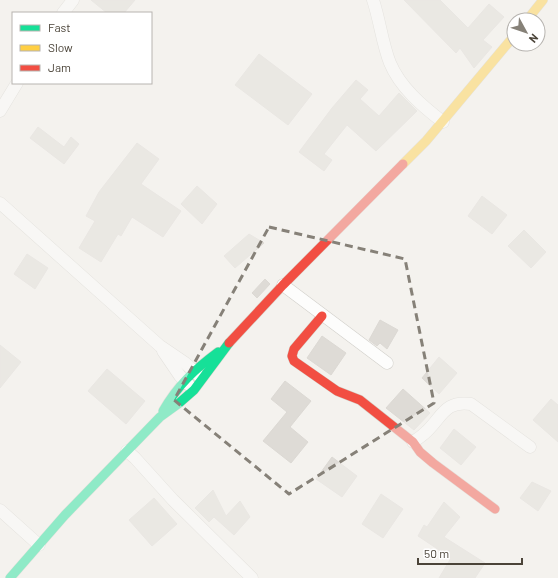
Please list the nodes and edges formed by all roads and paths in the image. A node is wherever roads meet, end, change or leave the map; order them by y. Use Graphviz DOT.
graph roads {
  1 [pos="73,0"];
  2 [pos="373,0"];
  3 [pos="543,0"];
  4 [pos="64,12"];
  5 [pos="533,12"];
  6 [pos="506,46"];
  7 [pos="16,84"];
  8 [pos="0,111"];
  9 [pos="443,122"];
  10 [pos="0,203"];
  11 [pos="283,286"];
  12 [pos="322,316"];
  13 [pos="160,346"];
  14 [pos="226,347"];
  15 [pos="387,363"];
  16 [pos="193,370"];
  17 [pos="183,380"];
  18 [pos="203,380"];
  19 [pos="194,390"];
  20 [pos="160,417"];
  21 [pos="413,442"];
  22 [pos="530,447"];
  23 [pos="127,451"];
  24 [pos="495,509"];
  25 [pos="0,510"];
  26 [pos="39,545"];
  27 [pos="10,578"];
  28 [pos="252,578"];
  1 -- 4 [label="street"];
  2 -- 9 [label="street"];
  3 -- 5 [label="street"];
  6 -- 9 [label="street"];
  7 -- 8 [label="street"];
  9 -- 11 [label="street"];
  10 -- 13 [label="street"];
  11 -- 12 [label="street"];
  11 -- 14 [label="street"];
  12 -- 15 [label="street"];
  12 -- 21 [label="street"];
  13 -- 16 [label="street"];
  13 -- 17 [label="street"];
  14 -- 16 [label="street"];
  14 -- 18 [label="street"];
  16 -- 17 [label="street"];
  16 -- 18 [label="street"];
  17 -- 19 [label="street"];
  17 -- 20 [label="street"];
  18 -- 19 [label="street"];
  19 -- 20 [label="street"];
  20 -- 23 [label="street"];
  21 -- 22 [label="street"];
  21 -- 24 [label="street"];
  23 -- 26 [label="street"];
  23 -- 28 [label="street"];
  25 -- 26 [label="street"];
  26 -- 27 [label="street"];
}
